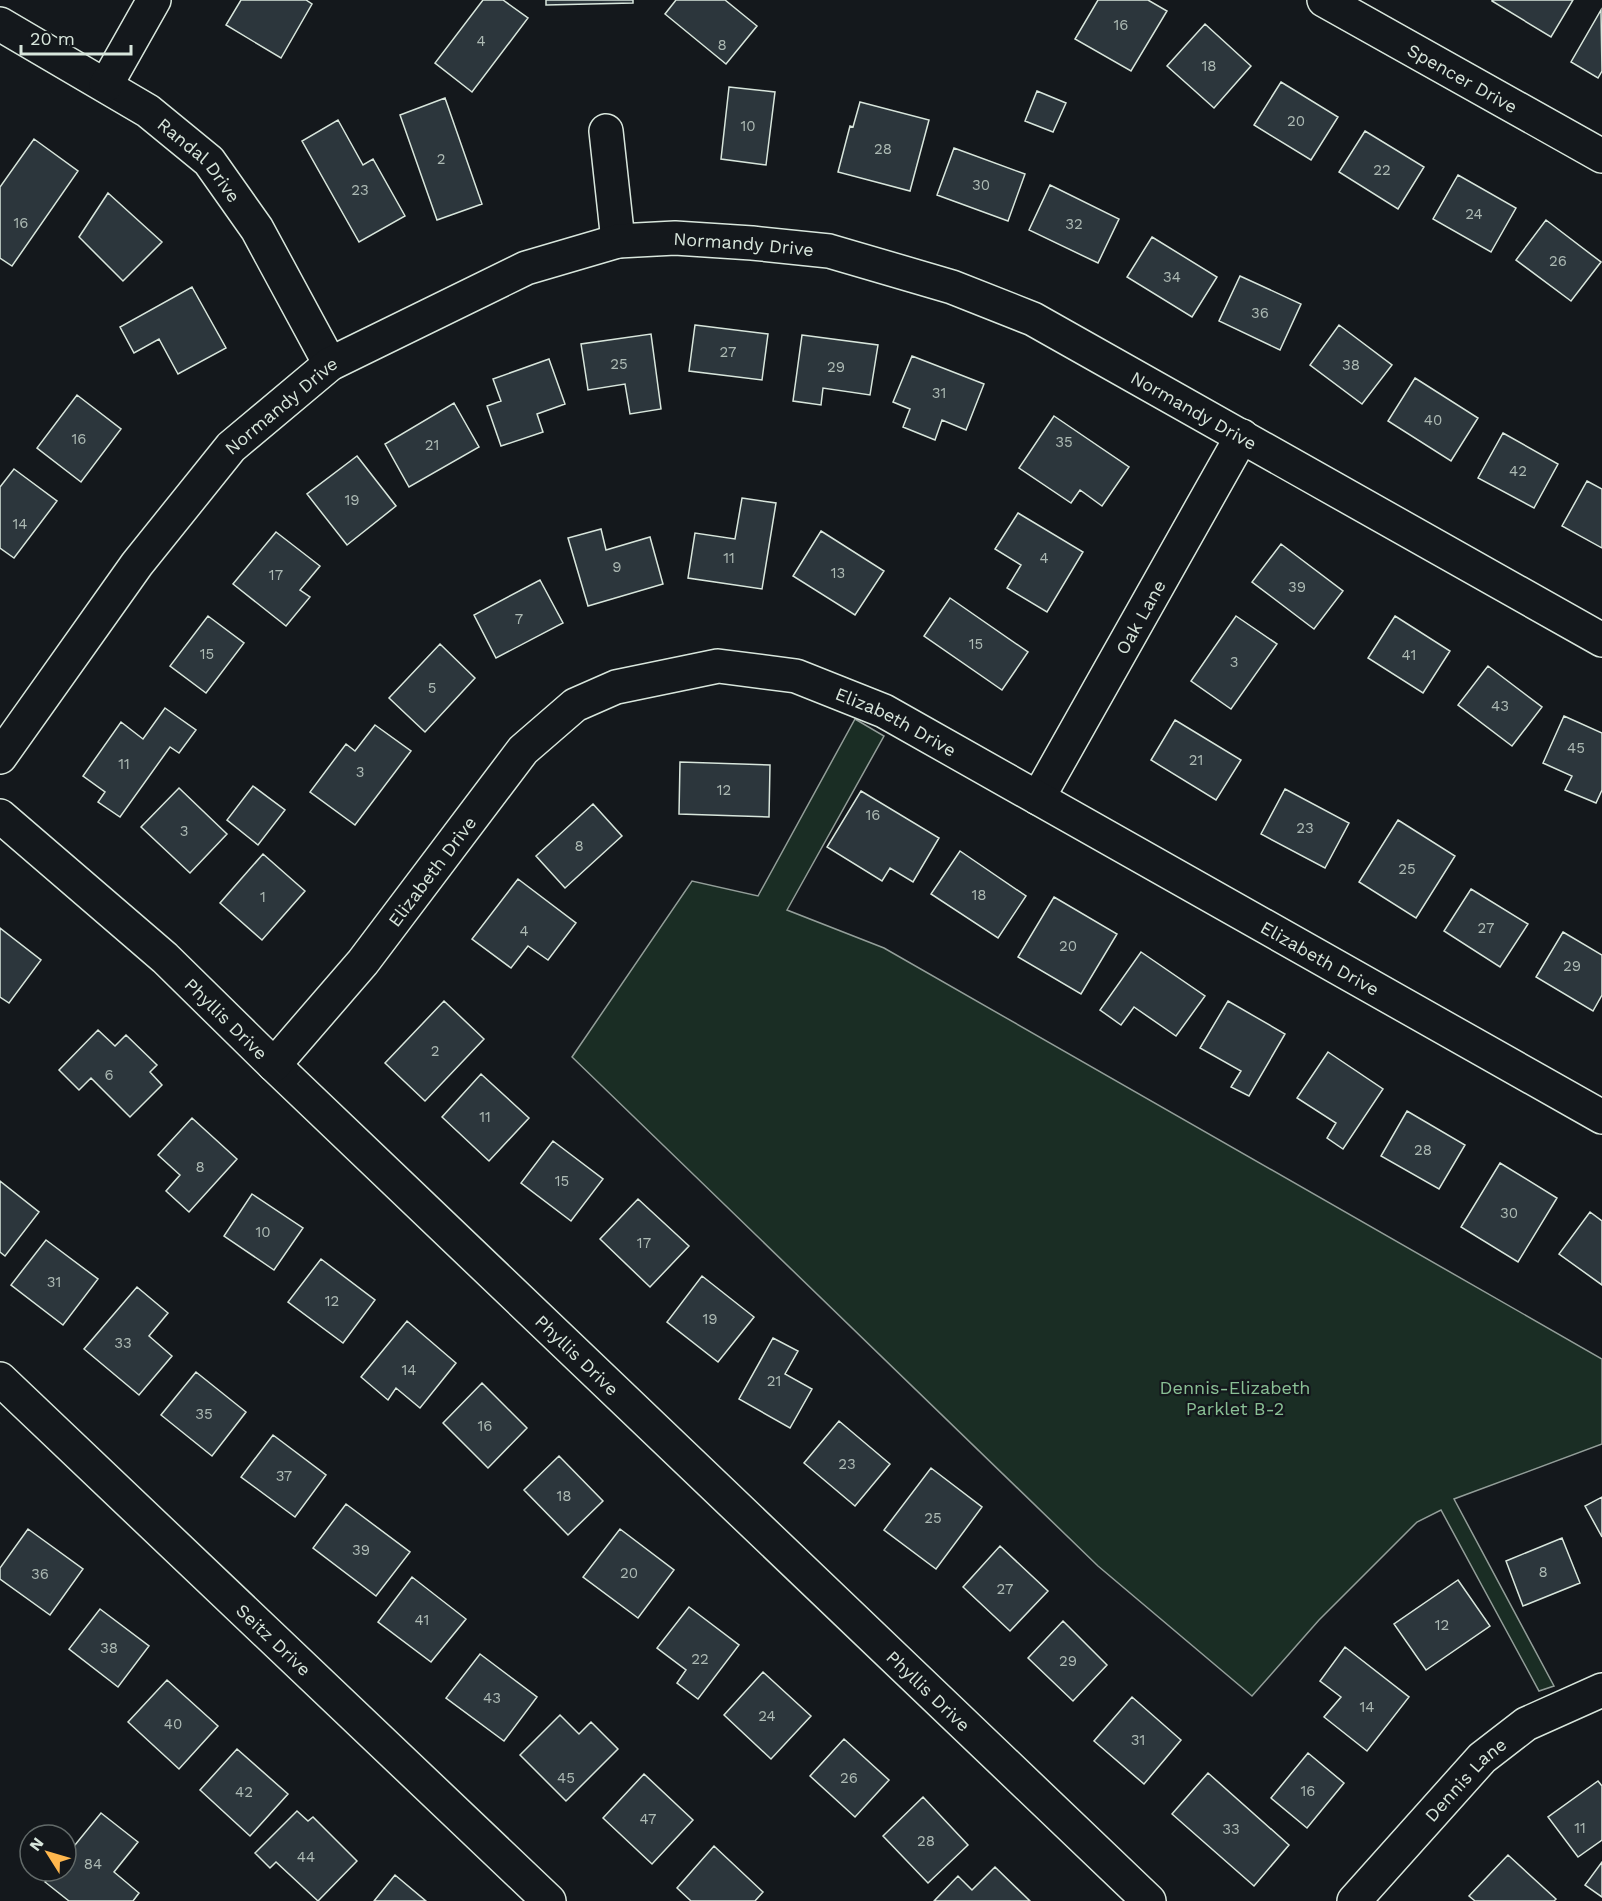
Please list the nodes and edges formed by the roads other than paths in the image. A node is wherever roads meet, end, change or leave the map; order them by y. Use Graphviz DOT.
graph roads {
  1 [pos="154,0"];
  2 [pos="1324,0"];
  3 [pos="0,24"];
  4 [pos="106,86"];
  5 [pos="606,131"];
  6 [pos="1602,156"];
  7 [pos="618,241"];
  8 [pos="330,364"];
  9 [pos="1242,436"];
  10 [pos="1602,640"];
  11 [pos="0,757"];
  12 [pos="1038,798"];
  13 [pos="0,816"];
  14 [pos="274,1065"];
  15 [pos="1602,1117"];
  16 [pos="0,1379"];
  17 [pos="1602,1690"];
  18 [pos="549,1901"];
  19 [pos="1149,1901"];
  20 [pos="1355,1901"];
  1 -- 4 [label="street"];
  2 -- 6 [label="street, Spencer Drive"];
  3 -- 4 [label="street, Randal Drive"];
  4 -- 8 [label="street, Randal Drive"];
  5 -- 7 [label="street"];
  7 -- 8 [label="street, Normandy Drive"];
  7 -- 9 [label="street, Normandy Drive"];
  8 -- 11 [label="street, Normandy Drive"];
  9 -- 10 [label="street, Normandy Drive"];
  9 -- 12 [label="street, Oak Lane"];
  12 -- 14 [label="street, Elizabeth Drive"];
  12 -- 15 [label="street, Elizabeth Drive"];
  13 -- 14 [label="street, Phyllis Drive"];
  14 -- 19 [label="street, Phyllis Drive"];
  16 -- 18 [label="street, Seitz Drive"];
  17 -- 20 [label="street, Dennis Lane"];
}
